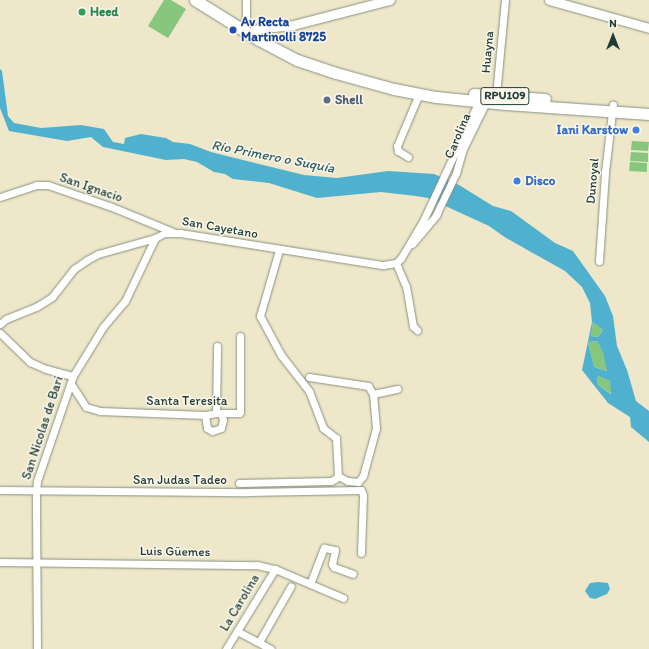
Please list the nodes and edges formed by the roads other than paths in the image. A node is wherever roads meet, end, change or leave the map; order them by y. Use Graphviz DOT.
graph roads {
  1 [pos="195,0"];
  2 [pos="208,0"];
  3 [pos="246,0"];
  4 [pos="390,0"];
  5 [pos="505,0"];
  6 [pos="549,0"];
  7 [pos="243,27"];
  8 [pos="649,28"];
  9 [pos="254,33"];
  10 [pos="419,94"];
  11 [pos="485,98"];
  12 [pos="649,107"];
  13 [pos="612,108"];
  14 [pos="649,114"];
  15 [pos="408,157"];
  16 [pos="0,197"];
  17 [pos="426,223"];
  18 [pos="173,232"];
  19 [pos="154,238"];
  20 [pos="279,250"];
  21 [pos="599,261"];
  22 [pos="396,263"];
  23 [pos="0,324"];
  24 [pos="417,330"];
  25 [pos="0,333"];
  26 [pos="240,336"];
  27 [pos="217,346"];
  28 [pos="309,377"];
  29 [pos="72,380"];
  30 [pos="397,388"];
  31 [pos="373,394"];
  32 [pos="218,413"];
  33 [pos="205,415"];
  34 [pos="338,476"];
  35 [pos="239,483"];
  36 [pos="0,490"];
  37 [pos="36,491"];
  38 [pos="361,553"];
  39 [pos="0,562"];
  40 [pos="37,562"];
  41 [pos="275,569"];
  42 [pos="353,574"];
  43 [pos="310,584"];
  44 [pos="291,586"];
  45 [pos="343,598"];
  46 [pos="237,631"];
  47 [pos="259,642"];
  48 [pos="37,649"];
  49 [pos="226,649"];
  50 [pos="271,649"];
  1 -- 7 [label="main road, RPU109"];
  2 -- 7 [label="main road, RPU109"];
  3 -- 7 [label="street"];
  4 -- 9 [label="street"];
  5 -- 11 [label="street, Huayna"];
  6 -- 8 [label="street"];
  7 -- 9 [label="main road, RPU109"];
  9 -- 10 [label="main road, RPU109"];
  9 -- 11 [label="main road, RPU109"];
  10 -- 11 [label="main road, RPU109"];
  10 -- 15 [label="street"];
  11 -- 13 [label="main road, RPU109"];
  11 -- 13 [label="main road, RPU109"];
  11 -- 17 [label="street, Carolina"];
  11 -- 17 [label="street, Carolina"];
  12 -- 13 [label="main road, RPU109"];
  13 -- 14 [label="main road, RPU109"];
  13 -- 21 [label="street, Dunoyal"];
  16 -- 18 [label="street, San Ignacio"];
  17 -- 22 [label="street"];
  18 -- 19 [label="street, San Cayetano"];
  18 -- 20 [label="street, San Cayetano"];
  19 -- 23 [label="street, San Cayetano"];
  19 -- 29 [label="street, San Nicolas de Bari"];
  20 -- 22 [label="street, San Cayetano"];
  20 -- 34 [label="street"];
  22 -- 24 [label="street"];
  25 -- 29 [label="street"];
  26 -- 32 [label="street, Santa Teresita"];
  27 -- 32 [label="street"];
  28 -- 31 [label="street"];
  29 -- 33 [label="street, Santa Teresita"];
  29 -- 37 [label="street, San Nicolas de Bari"];
  30 -- 31 [label="street"];
  31 -- 34 [label="street"];
  32 -- 33 [label="street, Santa Teresita"];
  32 -- 33 [label="street"];
  34 -- 35 [label="street"];
  36 -- 37 [label="street, San Judas Tadeo"];
  37 -- 38 [label="street, San Judas Tadeo"];
  37 -- 40 [label="street, San Nicolas de Bari"];
  39 -- 40 [label="street, Luis Güemes"];
  40 -- 41 [label="street, Luis Güemes"];
  40 -- 48 [label="street, San Nicolas de Bari"];
  41 -- 43 [label="street, Luis Güemes"];
  41 -- 46 [label="street, La Carolina"];
  42 -- 43 [label="street"];
  43 -- 45 [label="street, Luis Güemes"];
  44 -- 47 [label="street"];
  46 -- 47 [label="street"];
  46 -- 49 [label="street, La Carolina"];
  47 -- 50 [label="street"];
}
